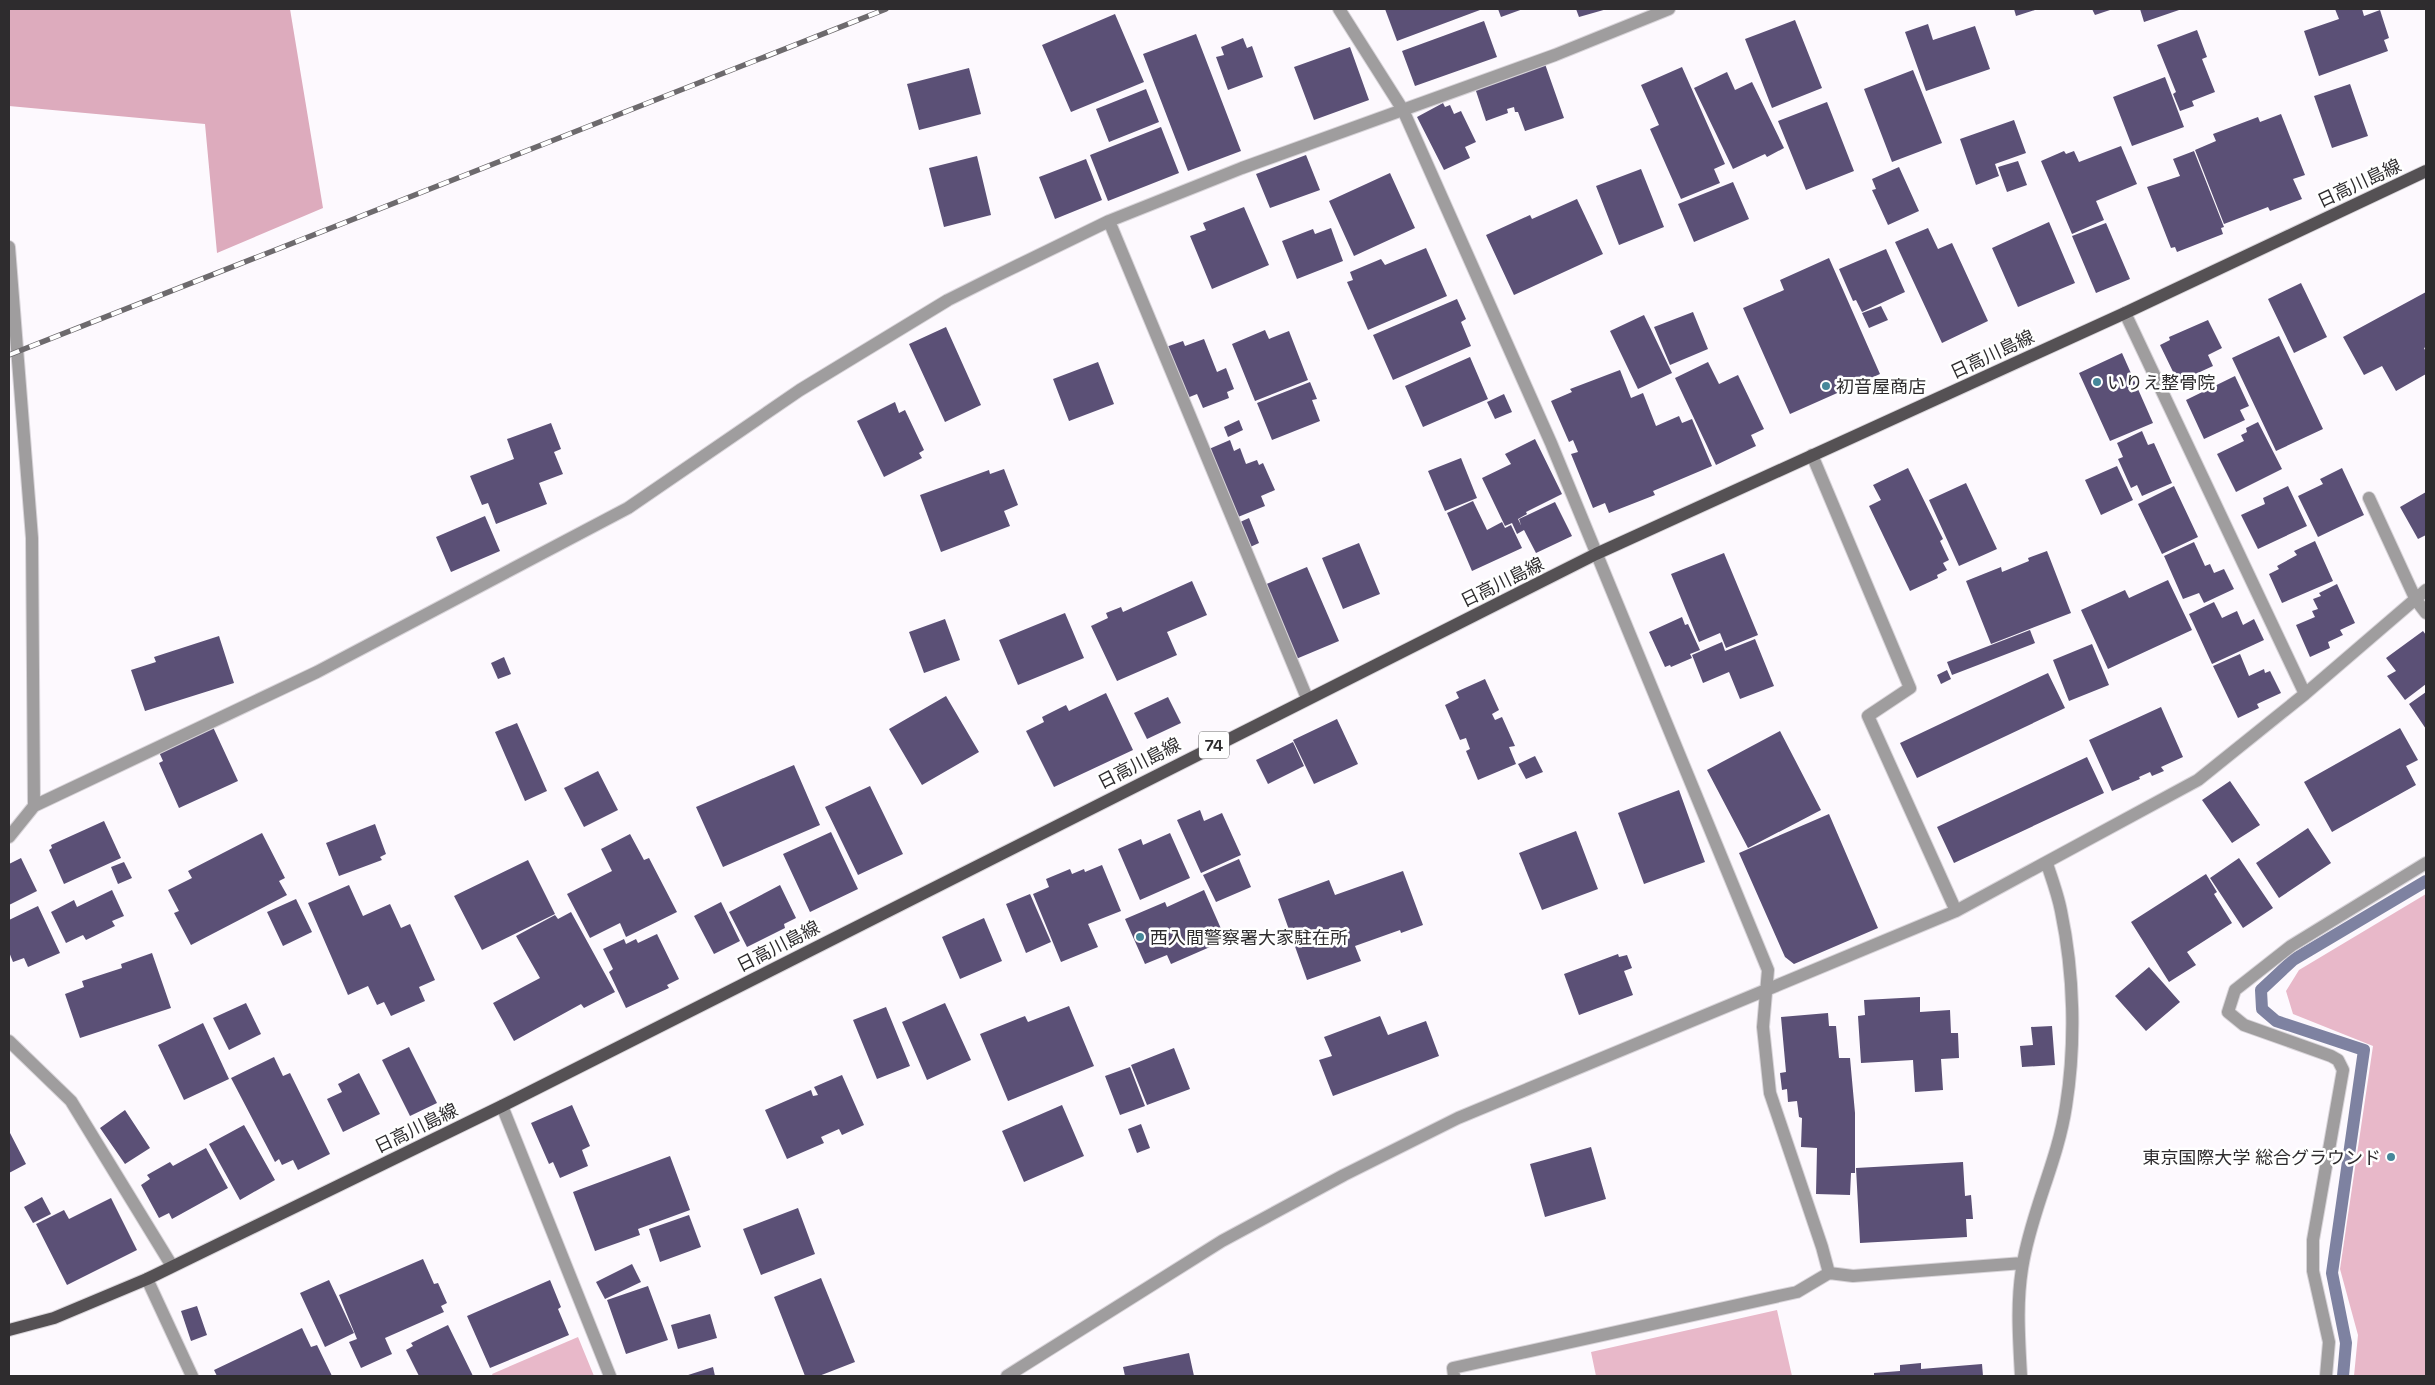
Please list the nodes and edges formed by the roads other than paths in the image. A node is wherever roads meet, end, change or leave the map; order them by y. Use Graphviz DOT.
graph roads {
  1 [pos="1340,9"];
  2 [pos="1669,9"];
  3 [pos="1403,110"];
  4 [pos="2426,171"];
  5 [pos="1109,222"];
  6 [pos="9,247"];
  7 [pos="2125,313"];
  8 [pos="1812,456"];
  9 [pos="2369,498"];
  10 [pos="1596,554"];
  11 [pos="2426,590"];
  12 [pos="2416,600"];
  13 [pos="2426,613"];
  14 [pos="2305,694"];
  15 [pos="1307,698"];
  16 [pos="34,806"];
  17 [pos="9,837"];
  18 [pos="2426,863"];
  19 [pos="2047,864"];
  20 [pos="1956,911"];
  21 [pos="1766,990"];
  22 [pos="9,1041"];
  23 [pos="502,1106"];
  24 [pos="2023,1263"];
  25 [pos="172,1266"];
  26 [pos="1829,1274"];
  27 [pos="148,1279"];
  28 [pos="9,1330"];
  29 [pos="192,1376"];
  30 [pos="610,1376"];
  31 [pos="1007,1376"];
  32 [pos="1454,1376"];
  33 [pos="2021,1376"];
  34 [pos="2326,1376"];
  1 -- 3 [label="street"];
  2 -- 3 [label="street"];
  3 -- 5 [label="street"];
  3 -- 10 [label="street"];
  4 -- 7 [label="main road, 日高川島線 / 74"];
  5 -- 15 [label="street"];
  5 -- 16 [label="street"];
  6 -- 16 [label="street"];
  7 -- 8 [label="main road, 日高川島線 / 74"];
  7 -- 14 [label="street"];
  8 -- 10 [label="main road, 日高川島線 / 74"];
  8 -- 20 [label="street"];
  9 -- 12 [label="street"];
  10 -- 15 [label="main road, 日高川島線 / 74"];
  10 -- 21 [label="street"];
  11 -- 12 [label="street"];
  12 -- 13 [label="street"];
  12 -- 14 [label="street"];
  14 -- 19 [label="street"];
  15 -- 23 [label="main road, 日高川島線 / 74"];
  16 -- 17 [label="street"];
  18 -- 34 [label="street"];
  19 -- 20 [label="street"];
  19 -- 24 [label="street"];
  20 -- 21 [label="street"];
  21 -- 26 [label="street"];
  21 -- 31 [label="street"];
  22 -- 25 [label="street"];
  23 -- 25 [label="main road, 日高川島線 / 74"];
  23 -- 30 [label="street"];
  24 -- 26 [label="street"];
  24 -- 33 [label="street"];
  25 -- 27 [label="main road, 日高川島線 / 74"];
  26 -- 32 [label="street"];
  27 -- 28 [label="main road, 日高川島線 / 74"];
  27 -- 29 [label="street"];
}
